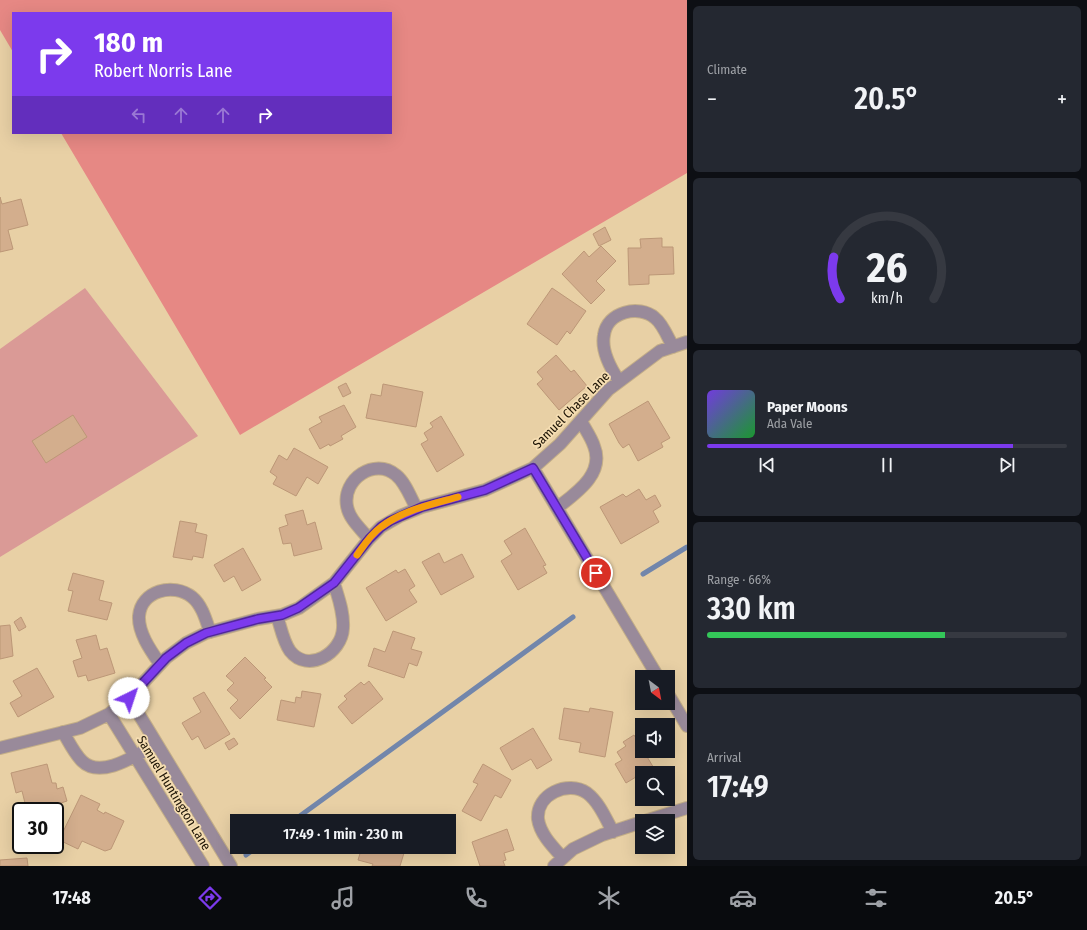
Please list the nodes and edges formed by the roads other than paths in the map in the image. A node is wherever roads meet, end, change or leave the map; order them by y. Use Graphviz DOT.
graph roads {
  1 [pos="687,342"];
  2 [pos="672,347"];
  3 [pos="619,381"];
  4 [pos="581,421"];
  5 [pos="533,468"];
  6 [pos="557,508"];
  7 [pos="416,509"];
  8 [pos="369,539"];
  9 [pos="334,583"];
  10 [pos="277,616"];
  11 [pos="210,632"];
  12 [pos="160,664"];
  13 [pos="654,670"];
  14 [pos="129,698"];
  15 [pos="675,706"];
  16 [pos="109,714"];
  17 [pos="687,726"];
  18 [pos="63,732"];
  19 [pos="157,744"];
  20 [pos="1,745"];
  21 [pos="135,755"];
  22 [pos="687,808"];
  23 [pos="668,814"];
  24 [pos="635,824"];
  25 [pos="612,832"];
  26 [pos="558,862"];
  27 [pos="203,866"];
  28 [pos="231,866"];
  1 -- 2 [label="street, Samuel Chase Lane"];
  2 -- 3 [label="street, Samuel Chase Lane"];
  2 -- 3 [label="street"];
  3 -- 4 [label="street, Samuel Chase Lane"];
  4 -- 5 [label="street, Samuel Chase Lane"];
  4 -- 6 [label="street"];
  5 -- 6 [label="street"];
  5 -- 7 [label="street, Samuel Chase Lane"];
  6 -- 13 [label="street"];
  7 -- 8 [label="street, Samuel Chase Lane"];
  7 -- 8 [label="street"];
  8 -- 9 [label="street, Samuel Chase Lane"];
  9 -- 10 [label="street, Samuel Chase Lane"];
  9 -- 10 [label="street"];
  10 -- 11 [label="street, Samuel Chase Lane"];
  11 -- 12 [label="street, Samuel Chase Lane"];
  11 -- 12 [label="street"];
  12 -- 14 [label="street, Samuel Chase Lane"];
  14 -- 16 [label="street, Samuel Chase Lane"];
  14 -- 19 [label="street, Samuel Huntington Lane"];
  15 -- 17 [label="street"];
  16 -- 18 [label="street, Samuel Chase Lane"];
  16 -- 21 [label="street, Samuel Huntington Lane"];
  18 -- 20 [label="street, Samuel Chase Lane"];
  18 -- 21 [label="street"];
  19 -- 21 [label="street"];
  19 -- 28 [label="street, Samuel Huntington Lane"];
  21 -- 27 [label="street, Samuel Huntington Lane"];
  22 -- 23 [label="street"];
  24 -- 25 [label="street"];
  25 -- 26 [label="street"];
  25 -- 26 [label="street"];
}
